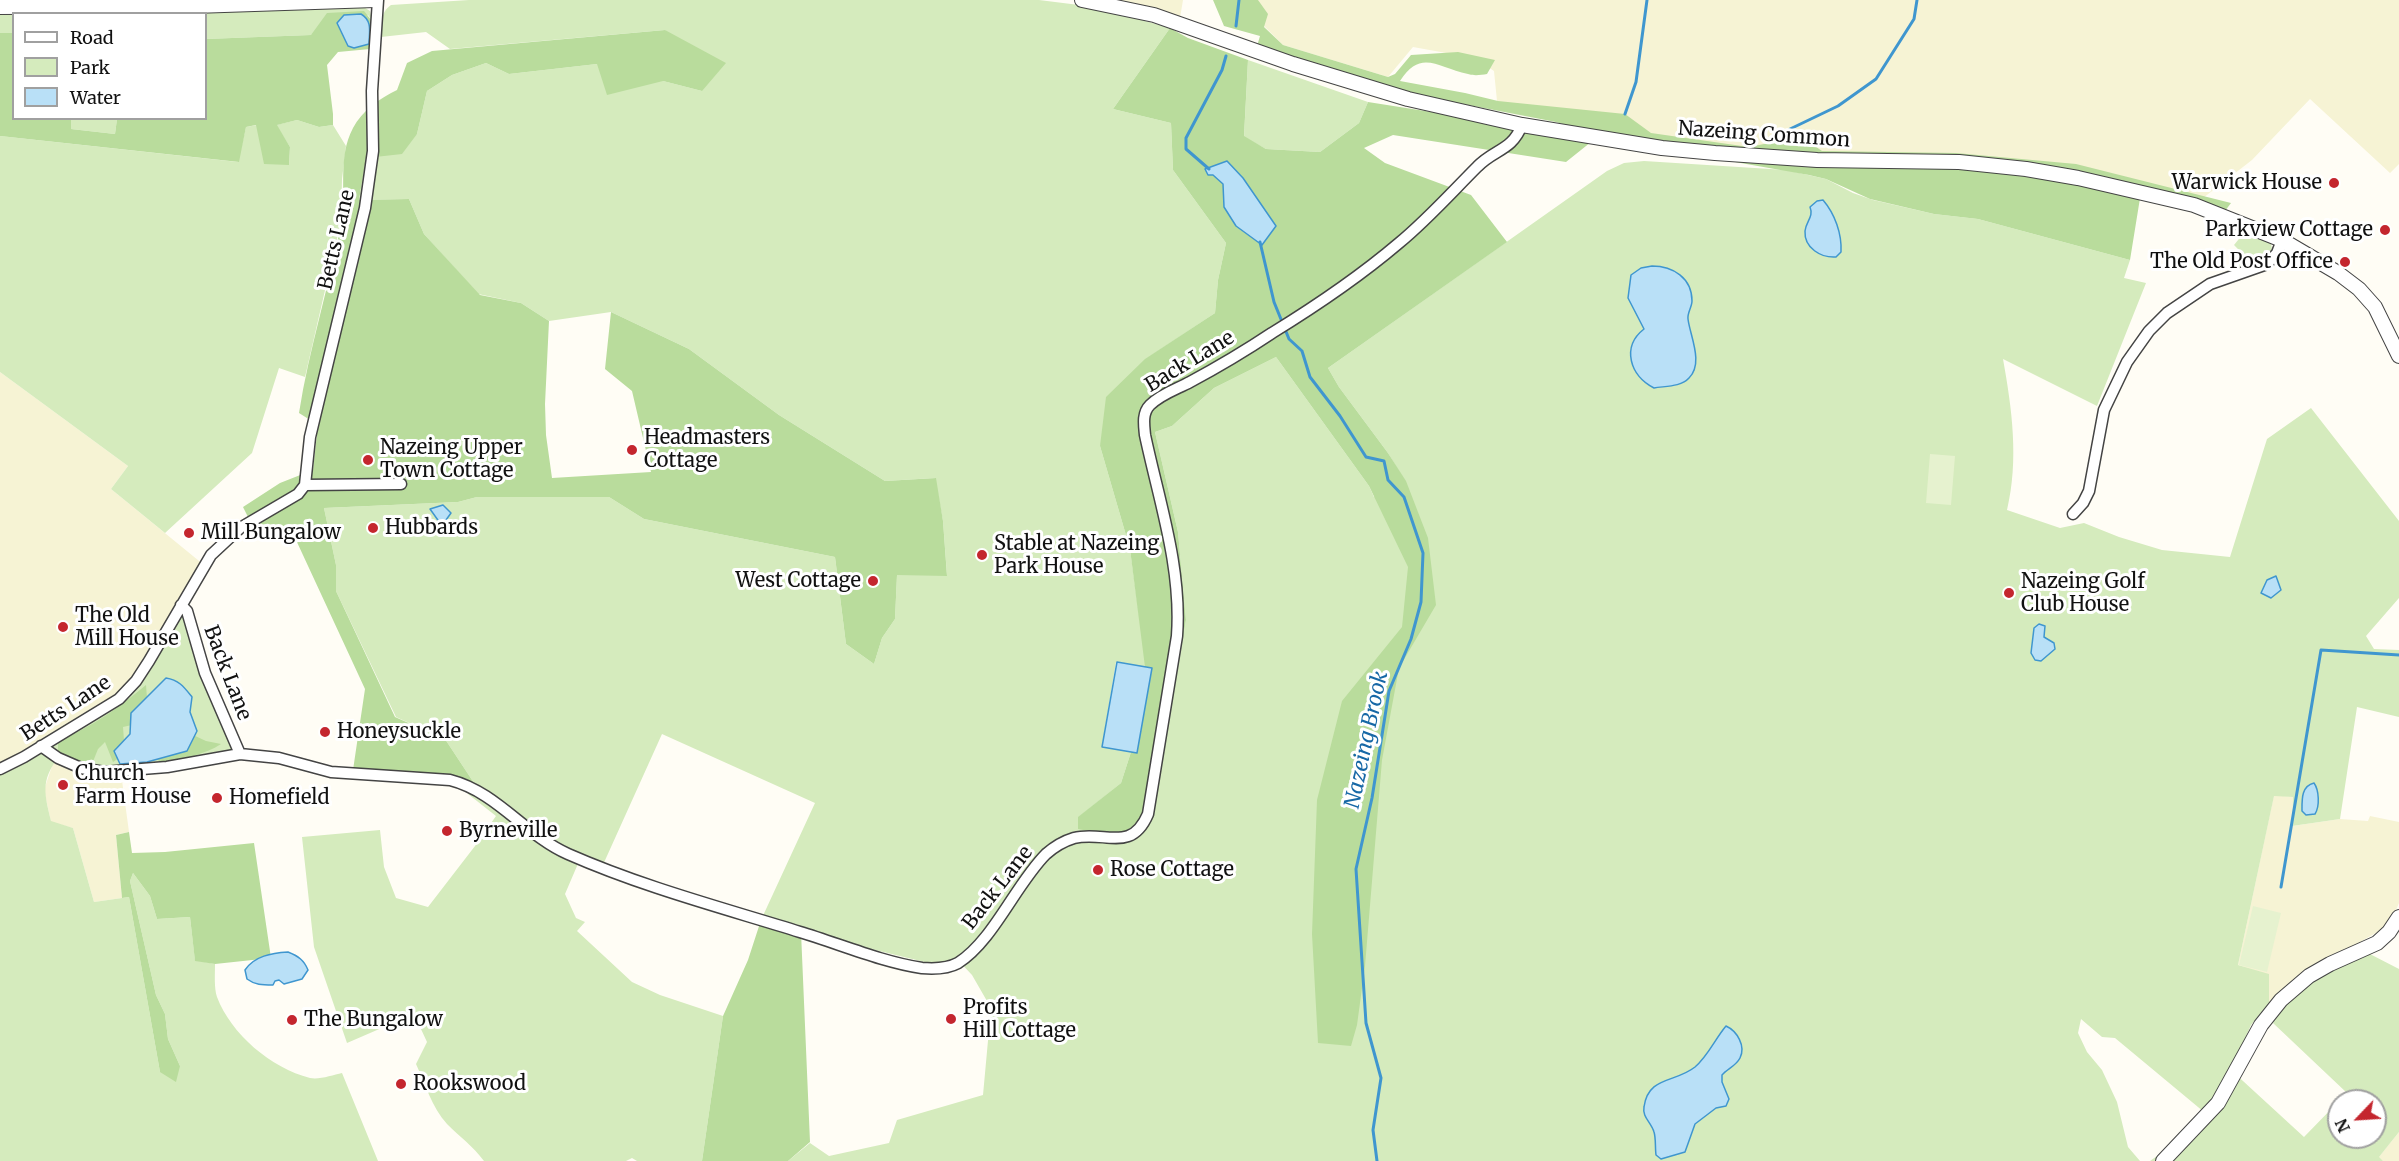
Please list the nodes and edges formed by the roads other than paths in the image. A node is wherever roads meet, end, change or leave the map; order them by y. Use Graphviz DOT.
graph roads {
  1 [pos="376,0"];
  2 [pos="1082,0"];
  3 [pos="339,2"];
  4 [pos="0,7"];
  5 [pos="1522,125"];
  6 [pos="2282,240"];
  7 [pos="2399,356"];
  8 [pos="401,484"];
  9 [pos="305,485"];
  10 [pos="2073,514"];
  11 [pos="181,605"];
  12 [pos="41,746"];
  13 [pos="240,754"];
  14 [pos="0,769"];
  15 [pos="2399,917"];
  16 [pos="2163,1161"];
  1 -- 3 [label="street"];
  1 -- 9 [label="street, Betts Lane"];
  2 -- 5 [label="street, Nazeing Common"];
  3 -- 4 [label="street"];
  5 -- 6 [label="street, Nazeing Common"];
  5 -- 13 [label="street, Back Lane"];
  6 -- 7 [label="street, Nazeing Common"];
  6 -- 10 [label="street"];
  8 -- 9 [label="street"];
  9 -- 11 [label="street, Betts Lane"];
  11 -- 12 [label="street, Betts Lane"];
  11 -- 13 [label="street, Back Lane"];
  12 -- 13 [label="street, Back Lane"];
  12 -- 14 [label="street, Betts Lane"];
  15 -- 16 [label="street"];
}
